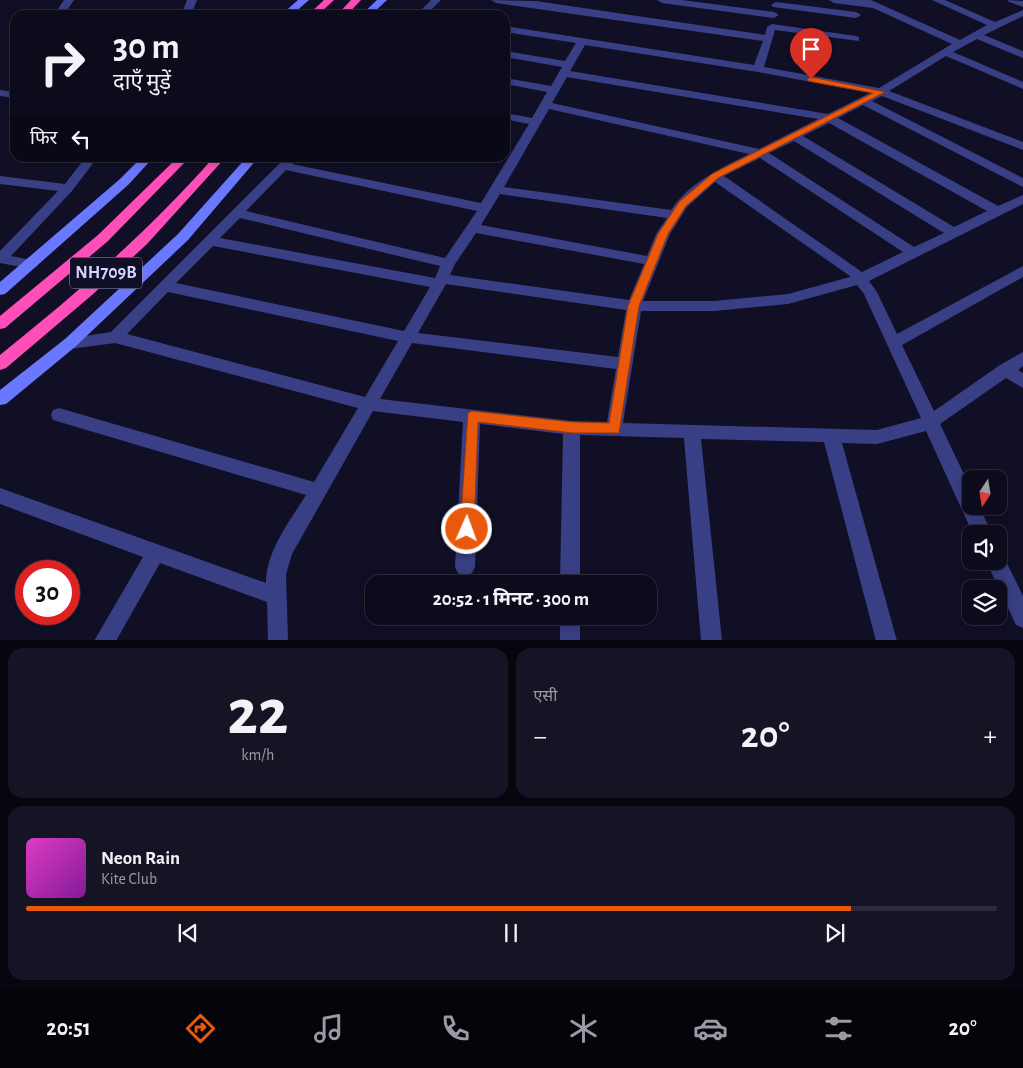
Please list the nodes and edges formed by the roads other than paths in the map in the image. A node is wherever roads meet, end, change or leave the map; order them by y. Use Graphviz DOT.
graph roads {
  1 [pos="304,0"];
  2 [pos="329,0"];
  3 [pos="356,0"];
  4 [pos="382,0"];
  5 [pos="436,0"];
  6 [pos="496,0"];
  7 [pos="662,0"];
  8 [pos="834,0"];
  9 [pos="864,0"];
  10 [pos="937,0"];
  11 [pos="1012,0"];
  12 [pos="1023,4"];
  13 [pos="874,5"];
  14 [pos="776,7"];
  15 [pos="292,10"];
  16 [pos="318,10"];
  17 [pos="347,10"];
  18 [pos="371,10"];
  19 [pos="426,10"];
  20 [pos="1023,13"];
  21 [pos="856,15"];
  22 [pos="995,25"];
  23 [pos="772,27"];
  24 [pos="510,30"];
  25 [pos="976,35"];
  26 [pos="856,38"];
  27 [pos="769,39"];
  28 [pos="581,43"];
  29 [pos="960,44"];
  30 [pos="945,52"];
  31 [pos="510,55"];
  32 [pos="1023,56"];
  33 [pos="566,69"];
  34 [pos="758,70"];
  35 [pos="510,82"];
  36 [pos="1023,86"];
  37 [pos="553,90"];
  38 [pos="881,92"];
  39 [pos="863,101"];
  40 [pos="545,105"];
  41 [pos="510,117"];
  42 [pos="828,118"];
  43 [pos="534,122"];
  44 [pos="794,136"];
  45 [pos="1023,146"];
  46 [pos="761,153"];
  47 [pos="510,155"];
  48 [pos="88,162"];
  49 [pos="143,162"];
  50 [pos="179,162"];
  51 [pos="215,162"];
  52 [pos="248,162"];
  53 [pos="288,162"];
  54 [pos="506,162"];
  55 [pos="715,176"];
  56 [pos="0,180"];
  57 [pos="1023,183"];
  58 [pos="68,188"];
  59 [pos="496,190"];
  60 [pos="1023,199"];
  61 [pos="484,208"];
  62 [pos="998,212"];
  63 [pos="237,213"];
  64 [pos="675,215"];
  65 [pos="473,228"];
  66 [pos="954,233"];
  67 [pos="210,240"];
  68 [pos="914,253"];
  69 [pos="0,258"];
  70 [pos="652,261"];
  71 [pos="448,263"];
  72 [pos="31,264"];
  73 [pos="1023,271"];
  74 [pos="860,279"];
  75 [pos="441,282"];
  76 [pos="165,286"];
  77 [pos="0,290"];
  78 [pos="634,306"];
  79 [pos="0,324"];
  80 [pos="115,337"];
  81 [pos="408,337"];
  82 [pos="70,343"];
  83 [pos="893,343"];
  84 [pos="1023,358"];
  85 [pos="0,364"];
  86 [pos="625,364"];
  87 [pos="1006,370"];
  88 [pos="1023,382"];
  89 [pos="0,399"];
  90 [pos="368,404"];
  91 [pos="59,415"];
  92 [pos="472,416"];
  93 [pos="929,423"];
  94 [pos="572,428"];
  95 [pos="614,429"];
  96 [pos="692,431"];
  97 [pos="831,436"];
  98 [pos="318,491"];
  99 [pos="0,496"];
  100 [pos="979,525"];
  101 [pos="156,552"];
  102 [pos="466,566"];
  103 [pos="1000,570"];
  104 [pos="570,575"];
  105 [pos="276,596"];
  106 [pos="1023,618"];
  107 [pos="570,625"];
  108 [pos="104,640"];
  109 [pos="278,640"];
  110 [pos="570,640"];
  111 [pos="712,640"];
  112 [pos="887,640"];
  1 -- 15 [label="street"];
  2 -- 16 [label="highway"];
  3 -- 17 [label="highway"];
  4 -- 18 [label="street"];
  5 -- 19 [label="street"];
  6 -- 27 [label="street"];
  7 -- 14 [label="street"];
  8 -- 13 [label="street"];
  9 -- 13 [label="street"];
  10 -- 22 [label="street"];
  11 -- 12 [label="street"];
  13 -- 29 [label="street"];
  14 -- 21 [label="street"];
  14 -- 23 [label="street"];
  20 -- 22 [label="street"];
  22 -- 25 [label="street"];
  23 -- 26 [label="street"];
  23 -- 27 [label="street"];
  24 -- 28 [label="street"];
  25 -- 29 [label="street"];
  25 -- 32 [label="street"];
  27 -- 34 [label="street"];
  28 -- 33 [label="street"];
  28 -- 34 [label="street"];
  29 -- 30 [label="street"];
  30 -- 36 [label="street"];
  30 -- 38 [label="street"];
  31 -- 33 [label="street"];
  33 -- 37 [label="street"];
  33 -- 42 [label="street"];
  34 -- 38 [label="street"];
  35 -- 37 [label="street"];
  37 -- 40 [label="street"];
  38 -- 39 [label="street"];
  38 -- 45 [label="street"];
  39 -- 42 [label="street"];
  39 -- 57 [label="street"];
  40 -- 43 [label="street"];
  40 -- 46 [label="street"];
  41 -- 43 [label="street"];
  42 -- 44 [label="street"];
  42 -- 62 [label="street"];
  43 -- 47 [label="street"];
  44 -- 46 [label="street"];
  44 -- 66 [label="street"];
  46 -- 55 [label="street"];
  46 -- 68 [label="street"];
  48 -- 58 [label="street"];
  49 -- 72 [label="street"];
  50 -- 79 [label="highway, NH709B"];
  51 -- 85 [label="highway, NH709B"];
  52 -- 82 [label="street"];
  53 -- 61 [label="street"];
  53 -- 63 [label="street"];
  54 -- 59 [label="street"];
  55 -- 64 [label="street"];
  55 -- 74 [label="street"];
  56 -- 58 [label="street"];
  58 -- 69 [label="street"];
  59 -- 61 [label="street"];
  59 -- 64 [label="street"];
  60 -- 62 [label="street"];
  61 -- 65 [label="street"];
  62 -- 66 [label="street"];
  63 -- 67 [label="street"];
  63 -- 71 [label="street"];
  64 -- 70 [label="street"];
  65 -- 70 [label="street"];
  65 -- 71 [label="street"];
  66 -- 68 [label="street"];
  67 -- 75 [label="street"];
  67 -- 76 [label="street"];
  68 -- 74 [label="street"];
  69 -- 72 [label="street"];
  70 -- 78 [label="street"];
  71 -- 75 [label="street"];
  72 -- 77 [label="street"];
  73 -- 83 [label="street"];
  74 -- 78 [label="street"];
  74 -- 83 [label="street"];
  75 -- 78 [label="street"];
  75 -- 81 [label="street"];
  76 -- 80 [label="street"];
  76 -- 81 [label="street"];
  78 -- 86 [label="street"];
  80 -- 82 [label="street"];
  80 -- 90 [label="street"];
  81 -- 86 [label="street"];
  81 -- 90 [label="street"];
  82 -- 89 [label="street"];
  83 -- 93 [label="street"];
  84 -- 87 [label="street"];
  86 -- 95 [label="street"];
  87 -- 88 [label="street"];
  87 -- 93 [label="street"];
  90 -- 92 [label="street"];
  90 -- 98 [label="street"];
  91 -- 98 [label="street"];
  92 -- 94 [label="street"];
  92 -- 102 [label="street"];
  93 -- 97 [label="street"];
  93 -- 100 [label="street"];
  94 -- 95 [label="street"];
  94 -- 104 [label="street"];
  95 -- 96 [label="street"];
  96 -- 97 [label="street"];
  96 -- 111 [label="street"];
  97 -- 112 [label="street"];
  98 -- 105 [label="street"];
  99 -- 101 [label="street"];
  101 -- 105 [label="street"];
  101 -- 108 [label="street"];
  103 -- 106 [label="street"];
  105 -- 109 [label="street"];
  107 -- 110 [label="street"];
}
